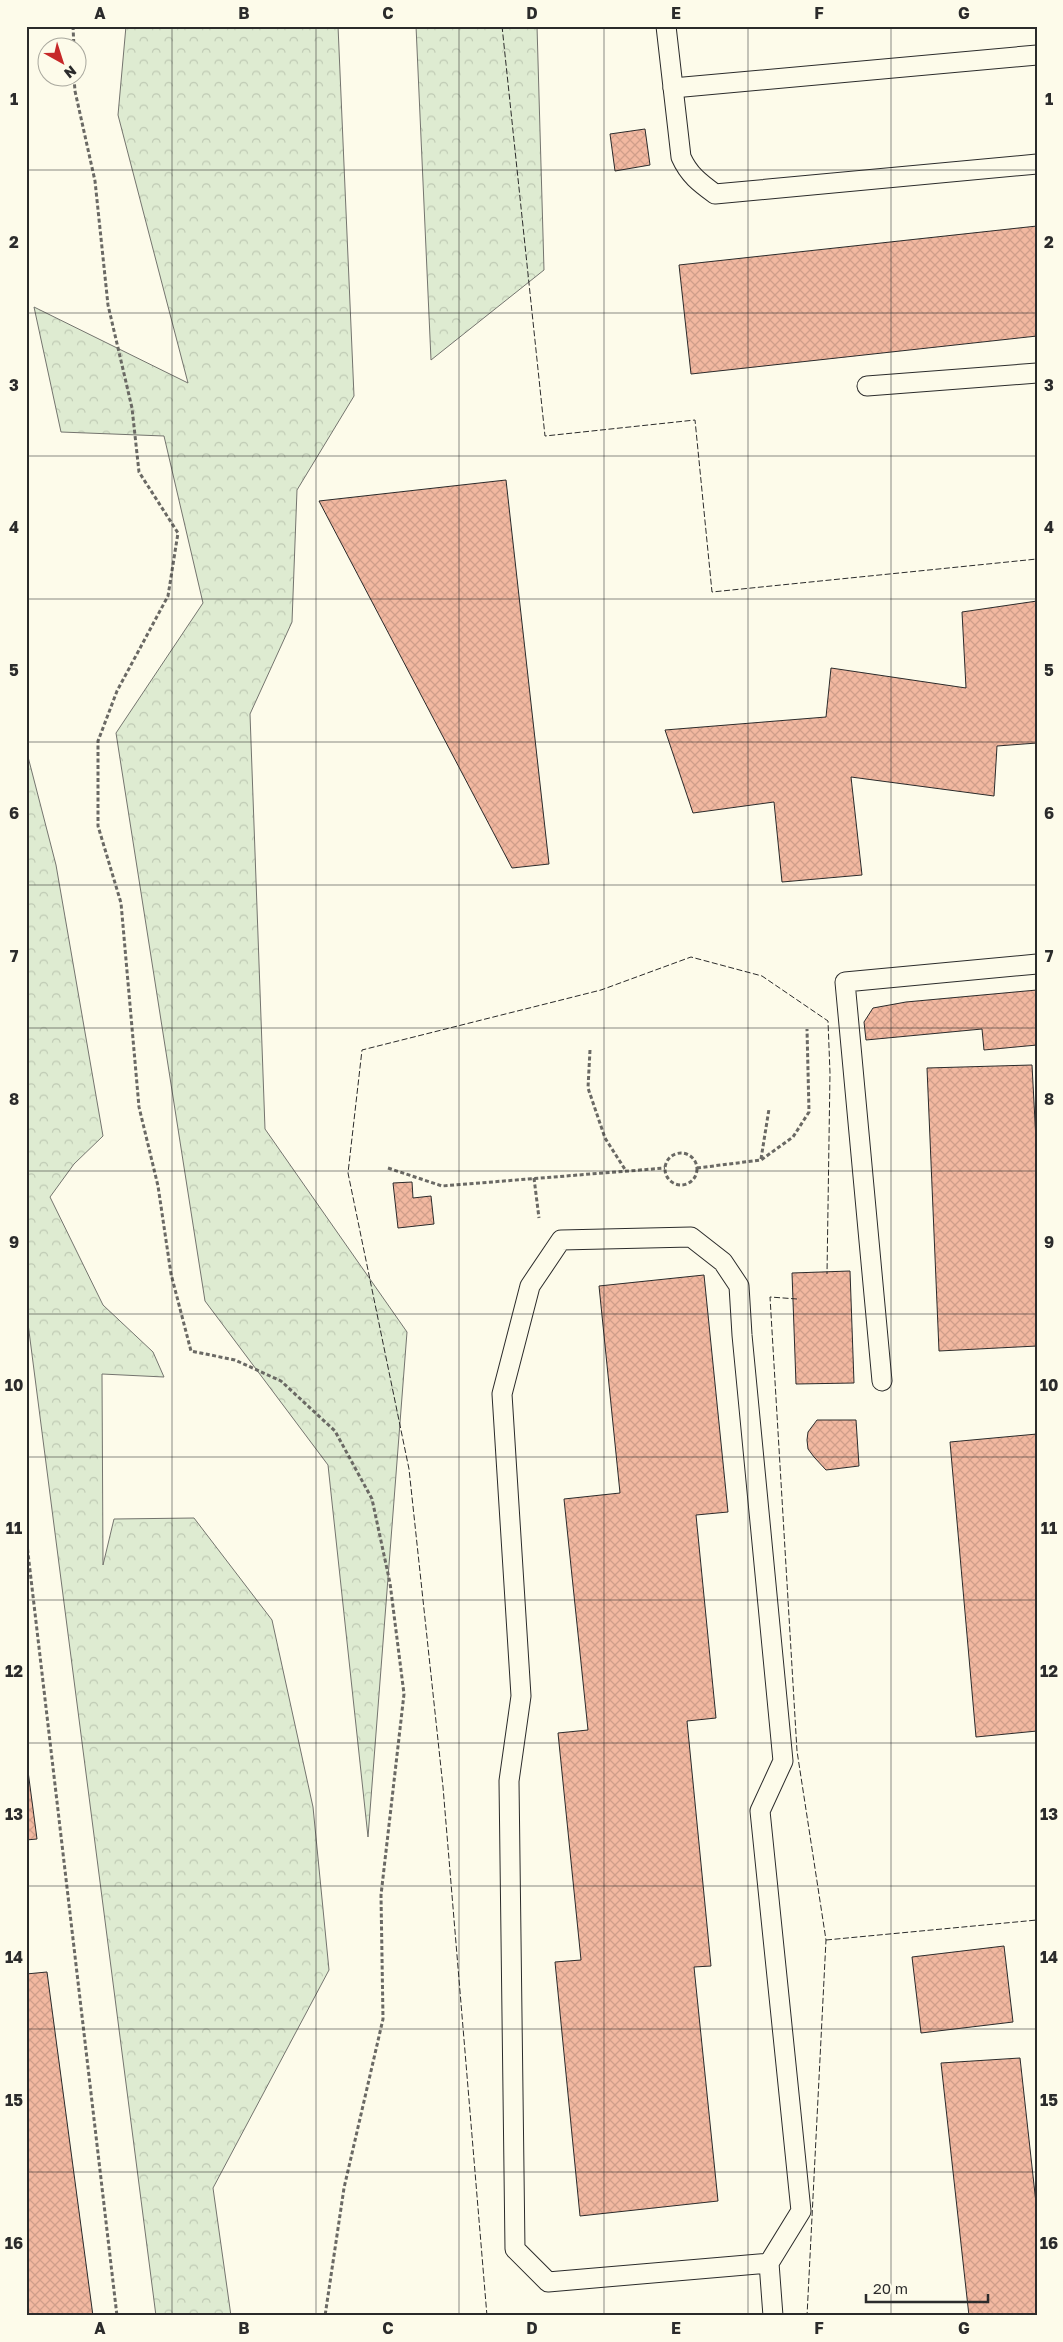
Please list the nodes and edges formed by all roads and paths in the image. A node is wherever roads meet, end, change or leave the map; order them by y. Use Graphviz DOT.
graph roads {
  1 [pos="666,26"];
  2 [pos="1037,55"];
  3 [pos="75,88"];
  4 [pos="673,88"];
  5 [pos="1037,164"];
  6 [pos="1037,373"];
  7 [pos="867,386"];
  8 [pos="1037,964"];
  9 [pos="807,1029"];
  10 [pos="590,1050"];
  11 [pos="769,1109"];
  12 [pos="761,1160"];
  13 [pos="388,1168"];
  14 [pos="665,1168"];
  15 [pos="697,1168"];
  16 [pos="626,1171"];
  17 [pos="882,1381"];
  18 [pos="26,1536"];
  19 [pos="769,2263"];
  20 [pos="117,2316"];
  21 [pos="325,2316"];
  22 [pos="774,2316"];
  1 -- 4 [label="lane"];
  2 -- 4 [label="lane"];
  3 -- 21 [label="path"];
  4 -- 5 [label="lane"];
  6 -- 7 [label="lane"];
  8 -- 17 [label="lane"];
  9 -- 12 [label="path"];
  10 -- 16 [label="path"];
  11 -- 12 [label="path"];
  12 -- 15 [label="path"];
  13 -- 16 [label="path"];
  14 -- 15 [label="path"];
  14 -- 15 [label="path"];
  14 -- 16 [label="path"];
  18 -- 20 [label="path"];
  19 -- 19 [label="lane"];
  19 -- 22 [label="lane"];
}
